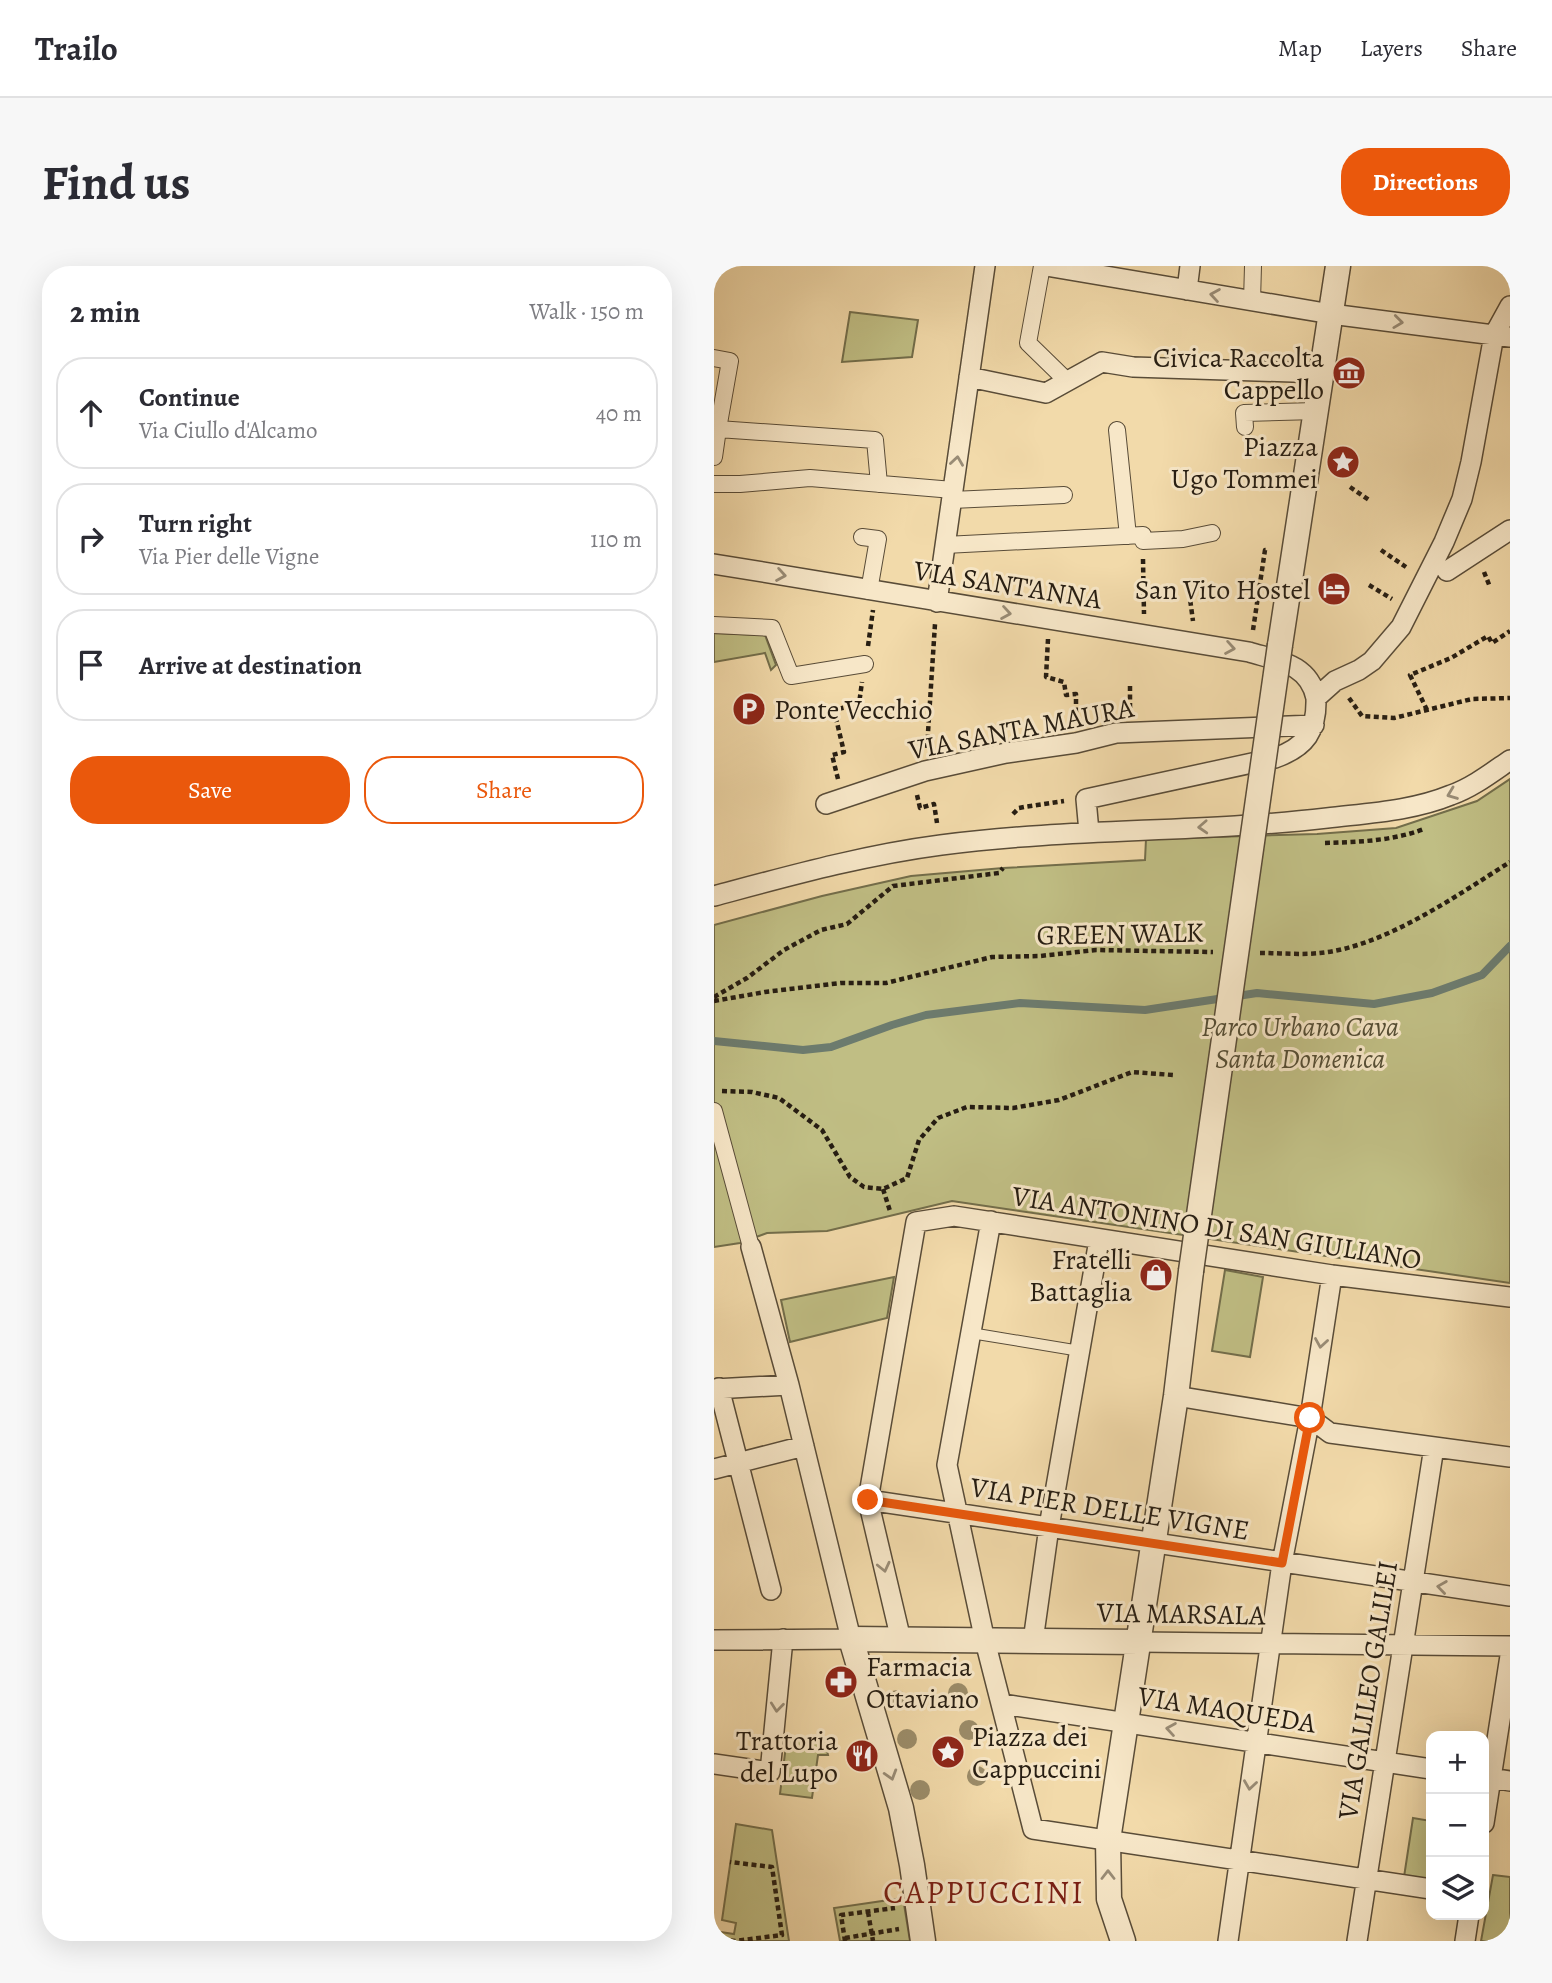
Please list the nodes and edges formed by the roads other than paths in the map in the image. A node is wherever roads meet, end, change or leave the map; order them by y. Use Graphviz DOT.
graph roads {
  1 [pos="985,266"];
  2 [pos="1044,266"];
  3 [pos="1190,266"];
  4 [pos="1253,266"];
  5 [pos="1338,266"];
  6 [pos="1187,290"];
  7 [pos="1252,301"];
  8 [pos="1510,306"];
  9 [pos="1331,314"];
  10 [pos="1502,336"];
  11 [pos="714,358"];
  12 [pos="1322,373"];
  13 [pos="969,377"];
  14 [pos="1068,381"];
  15 [pos="1316,411"];
  16 [pos="1245,427"];
  17 [pos="716,429"];
  18 [pos="1116,430"];
  19 [pos="714,457"];
  20 [pos="714,484"];
  21 [pos="879,484"];
  22 [pos="952,495"];
  23 [pos="1065,495"];
  24 [pos="1510,530"];
  25 [pos="1212,533"];
  26 [pos="862,537"];
  27 [pos="1136,538"];
  28 [pos="945,545"];
  29 [pos="714,564"];
  30 [pos="1447,571"];
  31 [pos="872,591"];
  32 [pos="937,602"];
  33 [pos="714,625"];
  34 [pos="865,664"];
  35 [pos="1316,698"];
  36 [pos="1314,725"];
  37 [pos="1510,760"];
  38 [pos="835,801"];
  39 [pos="1089,832"];
  40 [pos="714,896"];
  41 [pos="714,1111"];
  42 [pos="991,1221"];
  43 [pos="1099,1240"];
  44 [pos="751,1247"];
  45 [pos="1332,1275"];
  46 [pos="1510,1297"];
  47 [pos="971,1332"];
  48 [pos="1080,1351"];
  49 [pos="789,1385"];
  50 [pos="717,1388"];
  51 [pos="1175,1396"];
  52 [pos="1310,1418"];
  53 [pos="804,1446"];
  54 [pos="1434,1447"];
  55 [pos="1510,1457"];
  56 [pos="738,1463"];
  57 [pos="714,1469"];
  58 [pos="868,1500"];
  59 [pos="956,1514"];
  60 [pos="1049,1527"];
  61 [pos="1153,1543"];
  62 [pos="1282,1563"];
  63 [pos="1412,1582"];
  64 [pos="771,1590"];
  65 [pos="1510,1597"];
  66 [pos="783,1639"];
  67 [pos="851,1639"];
  68 [pos="714,1640"];
  69 [pos="901,1640"];
  70 [pos="985,1641"];
  71 [pos="1032,1641"];
  72 [pos="1139,1642"];
  73 [pos="1270,1644"];
  74 [pos="1402,1645"];
  75 [pos="1510,1646"];
  76 [pos="1510,1656"];
  77 [pos="1008,1705"];
  78 [pos="1127,1722"];
  79 [pos="1256,1742"];
  80 [pos="1384,1762"];
  81 [pos="714,1764"];
  82 [pos="1426,1768"];
  83 [pos="1495,1778"];
  84 [pos="1489,1803"];
  85 [pos="1108,1840"];
  86 [pos="1239,1860"];
  87 [pos="1367,1880"];
  88 [pos="1426,1888"];
  89 [pos="1468,1920"];
  90 [pos="912,1935"];
  91 [pos="1123,1941"];
  92 [pos="1228,1941"];
  93 [pos="1357,1941"];
  94 [pos="1465,1941"];
  1 -- 13 [label="street"];
  2 -- 6 [label="street"];
  2 -- 14 [label="street"];
  3 -- 6 [label="street"];
  4 -- 7 [label="street"];
  5 -- 9 [label="street"];
  7 -- 6 [label="street, one-way"];
  7 -- 9 [label="street"];
  8 -- 10 [label="street"];
  9 -- 10 [label="street, one-way"];
  9 -- 12 [label="street"];
  10 -- 35 [label="street"];
  11 -- 17 [label="street"];
  12 -- 14 [label="street"];
  12 -- 15 [label="street"];
  13 -- 14 [label="street"];
  22 -- 13 [label="street, one-way"];
  15 -- 16 [label="street"];
  15 -- 51 [label="street, bridge"];
  17 -- 19 [label="street"];
  17 -- 21 [label="street"];
  18 -- 27 [label="street"];
  20 -- 21 [label="street"];
  21 -- 22 [label="street"];
  22 -- 23 [label="street"];
  22 -- 28 [label="street"];
  24 -- 30 [label="street"];
  25 -- 27 [label="street"];
  26 -- 31 [label="street"];
  27 -- 28 [label="street"];
  28 -- 32 [label="street"];
  29 -- 31 [label="street, VIA SANT'ANNA, one-way"];
  31 -- 32 [label="street, VIA SANT'ANNA"];
  32 -- 35 [label="street, VIA SANT'ANNA, one-way"];
  33 -- 34 [label="street"];
  35 -- 36 [label="street"];
  36 -- 38 [label="street, VIA SANTA MAURA"];
  36 -- 39 [label="street"];
  37 -- 39 [label="street, one-way"];
  39 -- 40 [label="street"];
  41 -- 44 [label="street"];
  42 -- 43 [label="street, VIA ANTONINO DI SAN GIULIANO"];
  42 -- 47 [label="street"];
  42 -- 58 [label="street, VIA ANTONINO DI SAN GIULIANO"];
  43 -- 45 [label="street, VIA ANTONINO DI SAN GIULIANO"];
  43 -- 48 [label="street"];
  44 -- 49 [label="street"];
  45 -- 46 [label="street, VIA ANTONINO DI SAN GIULIANO"];
  45 -- 52 [label="street, one-way"];
  47 -- 48 [label="lane"];
  47 -- 59 [label="street"];
  48 -- 60 [label="street"];
  49 -- 50 [label="street"];
  49 -- 53 [label="street"];
  50 -- 56 [label="street"];
  51 -- 52 [label="street"];
  51 -- 61 [label="street"];
  52 -- 54 [label="street"];
  52 -- 62 [label="street"];
  53 -- 56 [label="street"];
  53 -- 67 [label="street"];
  54 -- 55 [label="street"];
  54 -- 63 [label="street, VIA GALILEO GALILEI"];
  56 -- 57 [label="street"];
  56 -- 64 [label="street"];
  58 -- 59 [label="street, VIA PIER DELLE VIGNE"];
  58 -- 69 [label="street, one-way"];
  59 -- 60 [label="street, VIA PIER DELLE VIGNE"];
  59 -- 70 [label="street"];
  60 -- 61 [label="street, VIA PIER DELLE VIGNE"];
  60 -- 71 [label="street"];
  61 -- 62 [label="street, VIA PIER DELLE VIGNE"];
  61 -- 72 [label="street"];
  62 -- 63 [label="street, VIA PIER DELLE VIGNE"];
  62 -- 73 [label="street"];
  65 -- 63 [label="street, VIA PIER DELLE VIGNE, one-way"];
  63 -- 74 [label="street, VIA GALILEO GALILEI"];
  66 -- 67 [label="street"];
  66 -- 68 [label="street"];
  66 -- 81 [label="street, one-way"];
  67 -- 69 [label="street, VIA MARSALA"];
  67 -- 90 [label="street, one-way"];
  69 -- 70 [label="street, VIA MARSALA"];
  70 -- 71 [label="street, VIA MARSALA"];
  70 -- 77 [label="street"];
  71 -- 72 [label="street, VIA MARSALA"];
  72 -- 73 [label="street, VIA MARSALA"];
  72 -- 78 [label="street"];
  73 -- 74 [label="street, VIA MARSALA"];
  73 -- 79 [label="street"];
  74 -- 75 [label="street, VIA MARSALA"];
  74 -- 80 [label="street, VIA GALILEO GALILEI"];
  76 -- 83 [label="street"];
  77 -- 78 [label="street, VIA MAQUEDA"];
  77 -- 85 [label="street"];
  79 -- 78 [label="street, VIA MAQUEDA, one-way"];
  78 -- 85 [label="street"];
  79 -- 80 [label="street, VIA MAQUEDA"];
  79 -- 86 [label="street, one-way"];
  80 -- 82 [label="street, VIA MAQUEDA"];
  80 -- 87 [label="street, VIA GALILEO GALILEI"];
  83 -- 84 [label="street"];
  85 -- 86 [label="street"];
  91 -- 85 [label="street, one-way"];
  86 -- 87 [label="street"];
  86 -- 92 [label="street"];
  87 -- 88 [label="street"];
  87 -- 93 [label="street, VIA GALILEO GALILEI"];
  89 -- 94 [label="street"];
}
